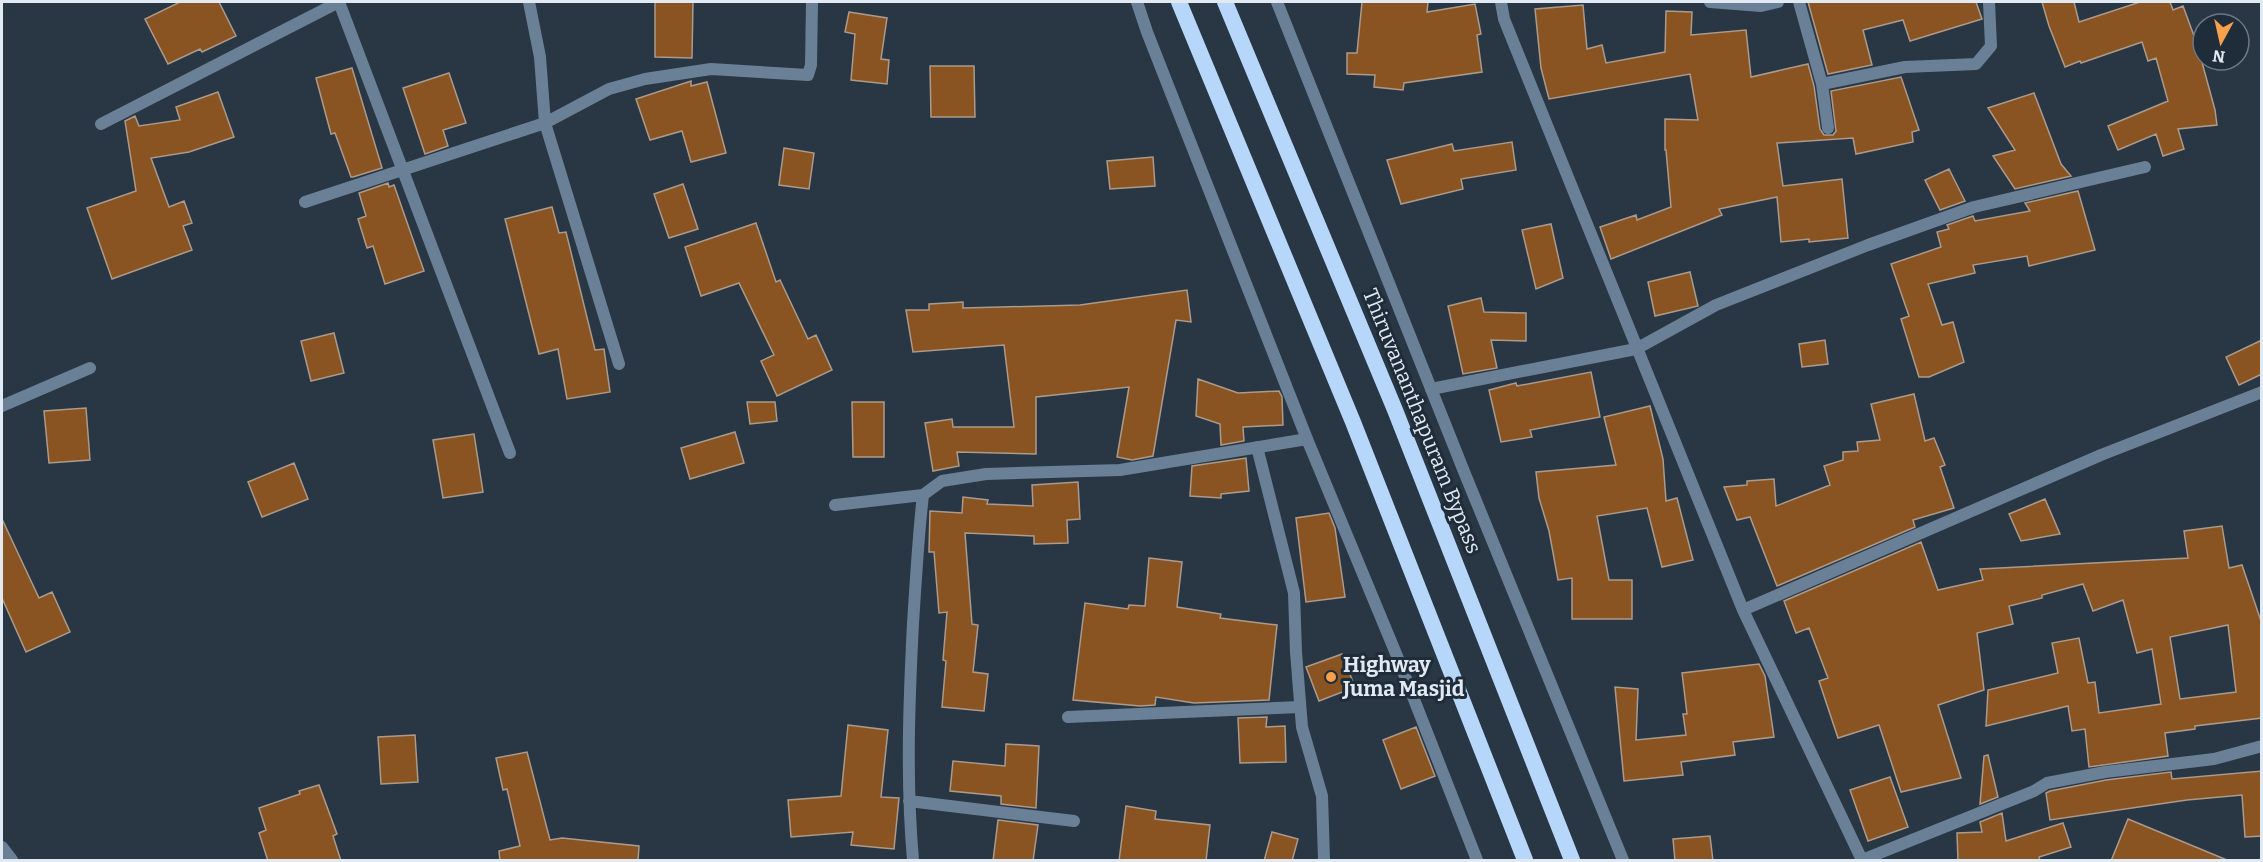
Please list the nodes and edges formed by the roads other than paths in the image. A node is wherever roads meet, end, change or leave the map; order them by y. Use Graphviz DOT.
graph roads {
  1 [pos="339,2"];
  2 [pos="529,2"];
  3 [pos="813,2"];
  4 [pos="1137,2"];
  5 [pos="1179,2"];
  6 [pos="1225,2"];
  7 [pos="1277,2"];
  8 [pos="1501,2"];
  9 [pos="1710,2"];
  10 [pos="1778,2"];
  11 [pos="1799,2"];
  12 [pos="1989,2"];
  13 [pos="1822,84"];
  14 [pos="545,123"];
  15 [pos="101,124"];
  16 [pos="1828,128"];
  17 [pos="2145,167"];
  18 [pos="401,170"];
  19 [pos="304,202"];
  20 [pos="1636,348"];
  21 [pos="619,364"];
  22 [pos="90,368"];
  23 [pos="1431,389"];
  24 [pos="2262,392"];
  25 [pos="2,406"];
  26 [pos="1307,439"];
  27 [pos="1257,447"];
  28 [pos="510,453"];
  29 [pos="923,495"];
  30 [pos="835,505"];
  31 [pos="1743,610"];
  32 [pos="1300,707"];
  33 [pos="1068,717"];
  34 [pos="2262,747"];
  35 [pos="909,801"];
  36 [pos="1074,821"];
  37 [pos="2,847"];
  38 [pos="12,861"];
  39 [pos="913,861"];
  40 [pos="1324,861"];
  41 [pos="1477,861"];
  42 [pos="1525,861"];
  43 [pos="1572,861"];
  44 [pos="1623,861"];
  45 [pos="1862,861"];
  1 -- 15 [label="street"];
  1 -- 18 [label="street"];
  2 -- 14 [label="street"];
  3 -- 14 [label="street"];
  4 -- 26 [label="street"];
  5 -- 42 [label="highway"];
  6 -- 43 [label="highway, Thiruvananthapuram Bypass"];
  7 -- 23 [label="street, Thiruvananthapuram Bypass"];
  8 -- 20 [label="street"];
  9 -- 10 [label="street"];
  11 -- 13 [label="street"];
  12 -- 13 [label="street"];
  13 -- 16 [label="street"];
  14 -- 18 [label="street"];
  14 -- 21 [label="street"];
  17 -- 20 [label="street"];
  18 -- 19 [label="street"];
  18 -- 28 [label="street"];
  20 -- 23 [label="street"];
  20 -- 31 [label="street"];
  22 -- 25 [label="street"];
  23 -- 44 [label="street, Thiruvananthapuram Bypass"];
  24 -- 31 [label="street"];
  26 -- 27 [label="street"];
  26 -- 41 [label="street"];
  27 -- 29 [label="street"];
  27 -- 32 [label="street"];
  29 -- 30 [label="street"];
  29 -- 35 [label="street"];
  31 -- 45 [label="street"];
  32 -- 33 [label="street"];
  32 -- 40 [label="street"];
  34 -- 45 [label="street"];
  35 -- 36 [label="street"];
  35 -- 39 [label="street"];
  37 -- 38 [label="street"];
}
